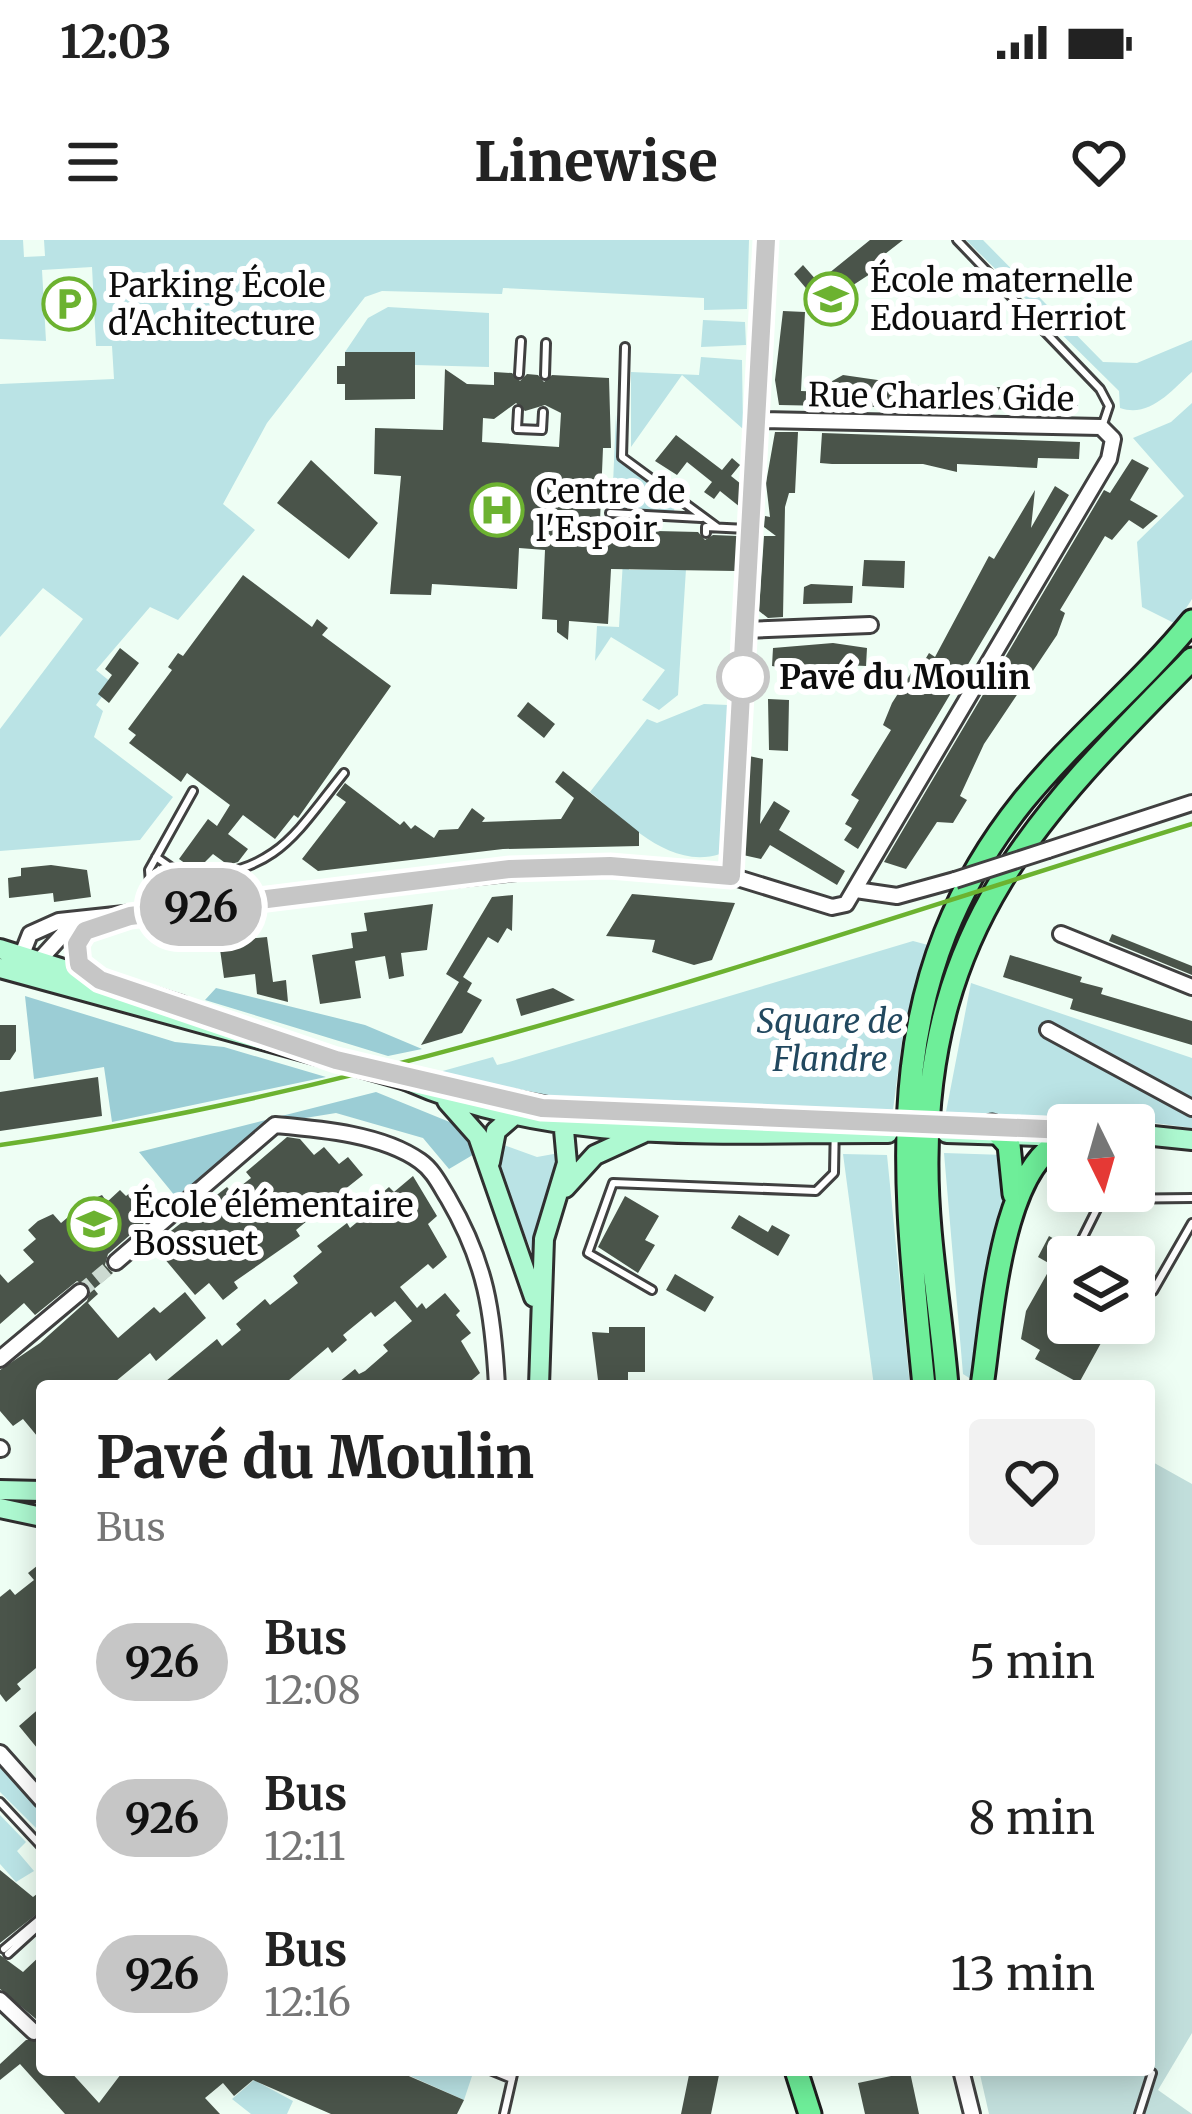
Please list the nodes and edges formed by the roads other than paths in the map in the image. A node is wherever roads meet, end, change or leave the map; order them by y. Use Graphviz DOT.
graph roads {
  1 [pos="766,240"];
  2 [pos="957,240"];
  3 [pos="521,341"];
  4 [pos="547,343"];
  5 [pos="625,347"];
  6 [pos="519,374"];
  7 [pos="545,375"];
  8 [pos="518,410"];
  9 [pos="543,412"];
  10 [pos="756,420"];
  11 [pos="1101,427"];
  12 [pos="610,513"];
  13 [pos="705,518"];
  14 [pos="717,527"];
  15 [pos="750,529"];
  16 [pos="706,533"];
  17 [pos="1192,621"];
  18 [pos="870,625"];
  19 [pos="745,630"];
  20 [pos="1192,658"];
  21 [pos="344,773"];
  22 [pos="193,790"];
  23 [pos="1192,803"];
  24 [pos="156,857"];
  25 [pos="731,876"];
  26 [pos="856,890"];
  27 [pos="152,913"];
  28 [pos="130,916"];
  29 [pos="98,922"];
  30 [pos="1061,934"];
  31 [pos="14,960"];
  32 [pos="40,961"];
  33 [pos="0,968"];
  34 [pos="100,980"];
  35 [pos="1192,987"];
  36 [pos="1048,1030"];
  37 [pos="270,1040"];
  38 [pos="406,1080"];
  39 [pos="427,1089"];
  40 [pos="542,1107"];
  41 [pos="1192,1108"];
  42 [pos="509,1116"];
  43 [pos="565,1126"];
  44 [pos="836,1126"];
  45 [pos="660,1130"];
  46 [pos="998,1131"];
  47 [pos="1047,1134"];
  48 [pos="1155,1138"];
  49 [pos="1192,1140"];
  50 [pos="1047,1151"];
  51 [pos="492,1172"];
  52 [pos="1192,1198"];
  53 [pos="555,1202"];
  54 [pos="1014,1207"];
  55 [pos="1192,1223"];
  56 [pos="1084,1236"];
  57 [pos="116,1262"];
  58 [pos="1155,1288"];
  59 [pos="652,1290"];
  60 [pos="80,1292"];
  61 [pos="540,1345"];
  62 [pos="0,1359"];
  63 [pos="496,1380"];
  64 [pos="539,1380"];
  65 [pos="924,1380"];
  66 [pos="947,1380"];
  67 [pos="983,1380"];
  68 [pos="0,1490"];
  69 [pos="36,1491"];
  70 [pos="0,1508"];
  71 [pos="36,1516"];
  72 [pos="0,1753"];
  73 [pos="36,1793"];
  74 [pos="0,1802"];
  75 [pos="36,1840"];
  76 [pos="36,1925"];
  77 [pos="6,1952"];
  78 [pos="0,2000"];
  79 [pos="34,2032"];
  80 [pos="513,2076"];
  81 [pos="784,2076"];
  82 [pos="798,2076"];
  83 [pos="809,2076"];
  84 [pos="962,2076"];
  85 [pos="1151,2076"];
  86 [pos="504,2114"];
  87 [pos="795,2114"];
  88 [pos="814,2114"];
  89 [pos="972,2114"];
  90 [pos="1139,2114"];
  1 -- 10 [label="street"];
  2 -- 11 [label="lane"];
  3 -- 6 [label="lane"];
  4 -- 7 [label="lane"];
  5 -- 13 [label="lane"];
  8 -- 9 [label="lane"];
  10 -- 11 [label="street, Rue Charles Gide"];
  10 -- 15 [label="street"];
  11 -- 26 [label="street, Rue Charles Gide"];
  12 -- 13 [label="lane"];
  13 -- 14 [label="lane"];
  14 -- 15 [label="lane"];
  14 -- 16 [label="lane"];
  15 -- 19 [label="street"];
  17 -- 65 [label="main road"];
  18 -- 19 [label="street"];
  19 -- 25 [label="street"];
  20 -- 66 [label="main road"];
  21 -- 24 [label="lane"];
  22 -- 24 [label="lane"];
  23 -- 26 [label="street, bridge"];
  24 -- 27 [label="lane"];
  25 -- 26 [label="street"];
  25 -- 27 [label="street"];
  27 -- 28 [label="street"];
  28 -- 29 [label="street"];
  28 -- 31 [label="street"];
  29 -- 32 [label="street"];
  29 -- 34 [label="street"];
  30 -- 35 [label="street"];
  31 -- 32 [label="main road"];
  31 -- 33 [label="main road"];
  31 -- 37 [label="main road"];
  32 -- 34 [label="main road"];
  34 -- 37 [label="main road"];
  36 -- 41 [label="street"];
  37 -- 38 [label="main road, bridge"];
  38 -- 39 [label="main road"];
  38 -- 40 [label="main road"];
  39 -- 42 [label="main road"];
  39 -- 51 [label="main road"];
  40 -- 42 [label="main road"];
  40 -- 43 [label="main road"];
  40 -- 44 [label="main road"];
  42 -- 43 [label="main road"];
  42 -- 51 [label="main road"];
  43 -- 45 [label="main road"];
  43 -- 53 [label="main road"];
  44 -- 45 [label="main road"];
  44 -- 46 [label="main road, bridge"];
  44 -- 59 [label="lane"];
  45 -- 53 [label="main road"];
  46 -- 47 [label="main road"];
  46 -- 54 [label="main road"];
  48 -- 49 [label="main road"];
  50 -- 54 [label="main road"];
  51 -- 61 [label="main road"];
  52 -- 56 [label="lane"];
  53 -- 61 [label="main road"];
  54 -- 67 [label="main road"];
  55 -- 58 [label="lane"];
  57 -- 63 [label="street"];
  60 -- 62 [label="street"];
  61 -- 64 [label="main road"];
  68 -- 69 [label="main road"];
  70 -- 71 [label="main road"];
  72 -- 73 [label="street"];
  74 -- 75 [label="lane"];
  76 -- 77 [label="lane"];
  78 -- 79 [label="street"];
  80 -- 86 [label="lane"];
  81 -- 87 [label="main road"];
  82 -- 88 [label="main road"];
  83 -- 88 [label="main road"];
  84 -- 89 [label="street"];
  85 -- 90 [label="lane"];
}
